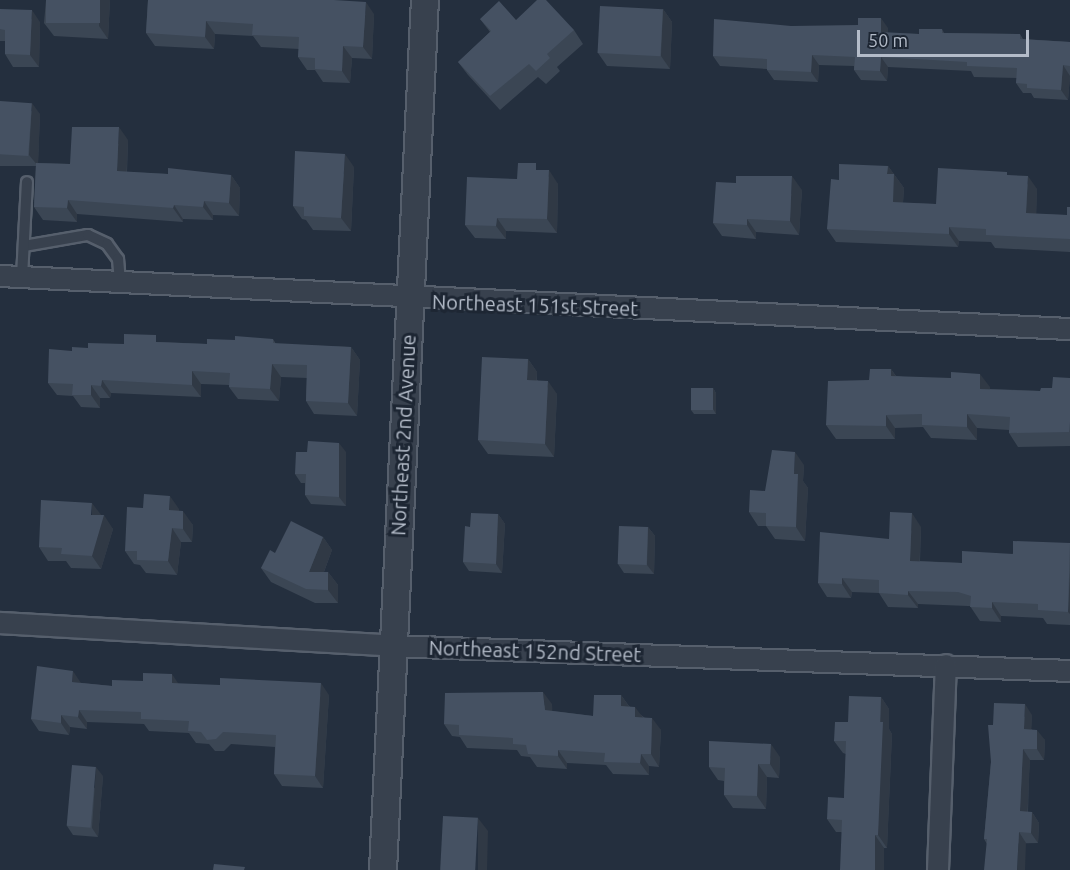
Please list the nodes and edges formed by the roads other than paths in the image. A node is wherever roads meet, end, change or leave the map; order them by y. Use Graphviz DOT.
graph roads {
  1 [pos="425,0"];
  2 [pos="27,182"];
  3 [pos="24,246"];
  4 [pos="0,276"];
  5 [pos="22,278"];
  6 [pos="120,283"];
  7 [pos="410,300"];
  8 [pos="1070,329"];
  9 [pos="0,623"];
  10 [pos="393,646"];
  11 [pos="946,665"];
  12 [pos="1070,671"];
  13 [pos="383,870"];
  14 [pos="938,870"];
  1 -- 7 [label="street, Northeast 2nd Avenue"];
  2 -- 3 [label="lane"];
  3 -- 5 [label="lane"];
  3 -- 6 [label="lane"];
  4 -- 5 [label="street, Northeast 151st Street"];
  5 -- 6 [label="street, Northeast 151st Street"];
  6 -- 7 [label="street, Northeast 151st Street"];
  7 -- 8 [label="street, Northeast 151st Street"];
  7 -- 10 [label="street, Northeast 2nd Avenue"];
  9 -- 10 [label="street, Northeast 152nd Street"];
  10 -- 11 [label="street, Northeast 152nd Street"];
  10 -- 13 [label="street, Northeast 2nd Avenue"];
  11 -- 12 [label="street, Northeast 152nd Street"];
  11 -- 14 [label="street"];
}
